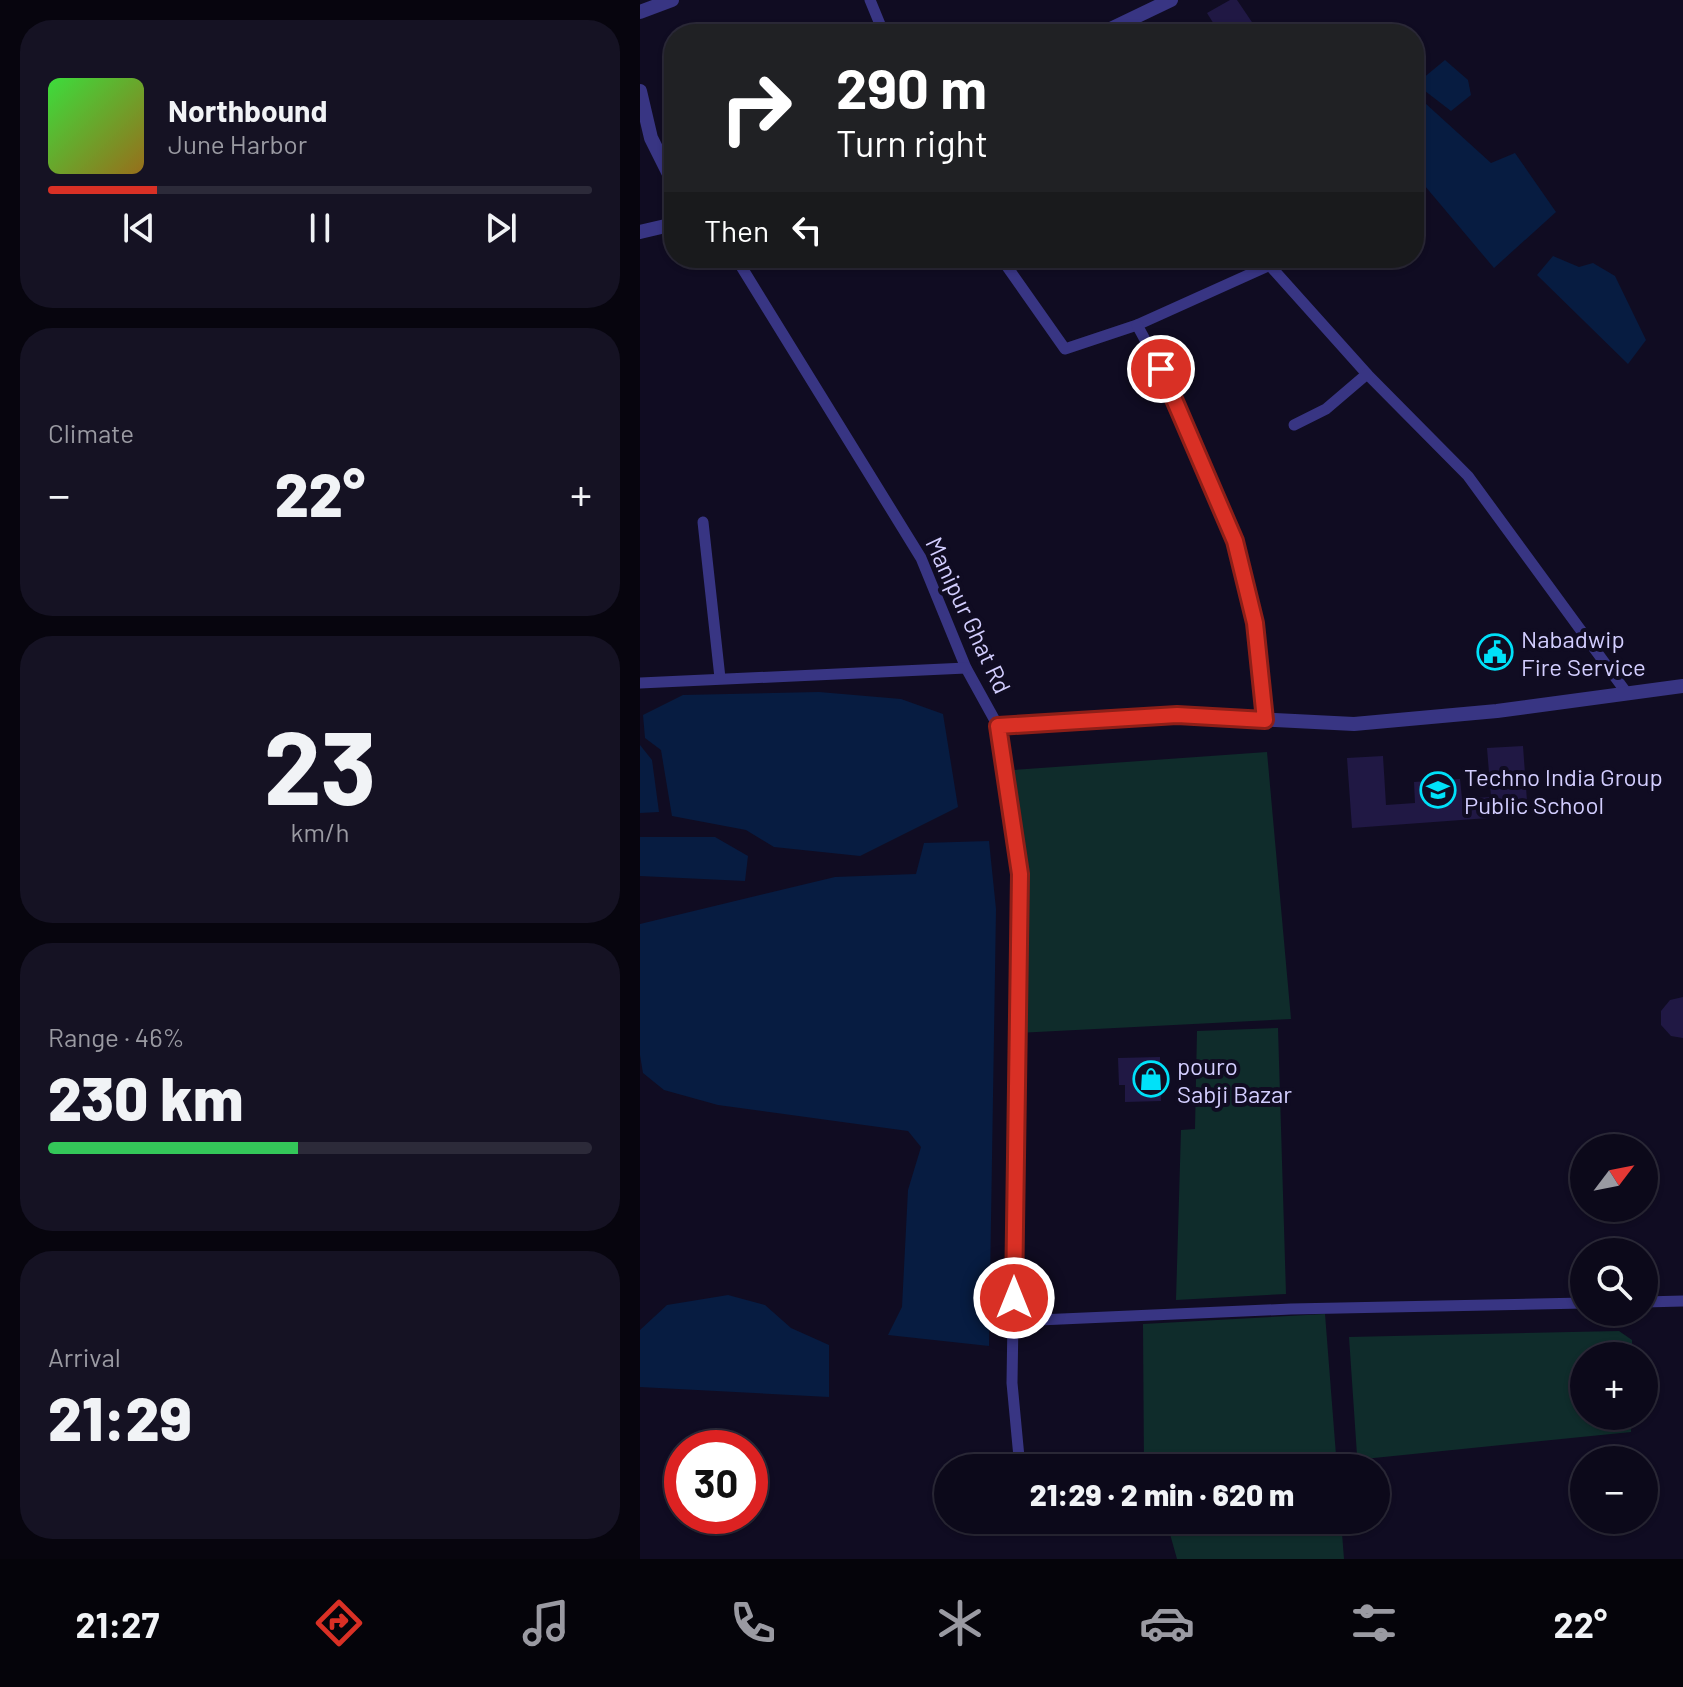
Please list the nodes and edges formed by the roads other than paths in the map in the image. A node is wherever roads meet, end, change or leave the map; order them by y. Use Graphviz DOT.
graph roads {
  1 [pos="672,0"];
  2 [pos="870,0"];
  3 [pos="1171,0"];
  4 [pos="640,12"];
  5 [pos="880,24"];
  6 [pos="1130,24"];
  7 [pos="640,91"];
  8 [pos="664,164"];
  9 [pos="664,226"];
  10 [pos="640,232"];
  11 [pos="742,268"];
  12 [pos="1008,268"];
  13 [pos="1254,268"];
  14 [pos="1272,268"];
  15 [pos="1137,325"];
  16 [pos="1367,374"];
  17 [pos="1294,425"];
  18 [pos="703,522"];
  19 [pos="966,668"];
  20 [pos="720,678"];
  21 [pos="640,683"];
  22 [pos="1683,686"];
  23 [pos="1626,692"];
  24 [pos="1265,720"];
  25 [pos="998,726"];
  26 [pos="1683,1301"];
  27 [pos="1658,1302"];
  28 [pos="1570,1303"];
  29 [pos="1014,1321"];
  30 [pos="1019,1454"];
  1 -- 4 [label="street"];
  2 -- 5 [label="street"];
  3 -- 6 [label="street"];
  7 -- 8 [label="street"];
  9 -- 10 [label="street"];
  11 -- 19 [label="street, Manipur Ghat Rd"];
  12 -- 15 [label="street"];
  13 -- 15 [label="street"];
  14 -- 16 [label="street"];
  15 -- 24 [label="street"];
  16 -- 17 [label="street"];
  16 -- 23 [label="street"];
  18 -- 20 [label="street"];
  19 -- 20 [label="street"];
  19 -- 25 [label="street, Manipur Ghat Rd"];
  20 -- 21 [label="street"];
  22 -- 23 [label="street"];
  23 -- 24 [label="street"];
  24 -- 25 [label="street"];
  25 -- 29 [label="street, Manipur Ghat Rd"];
  26 -- 27 [label="street"];
  28 -- 29 [label="street"];
  29 -- 30 [label="street, Manipur Ghat Rd"];
}
